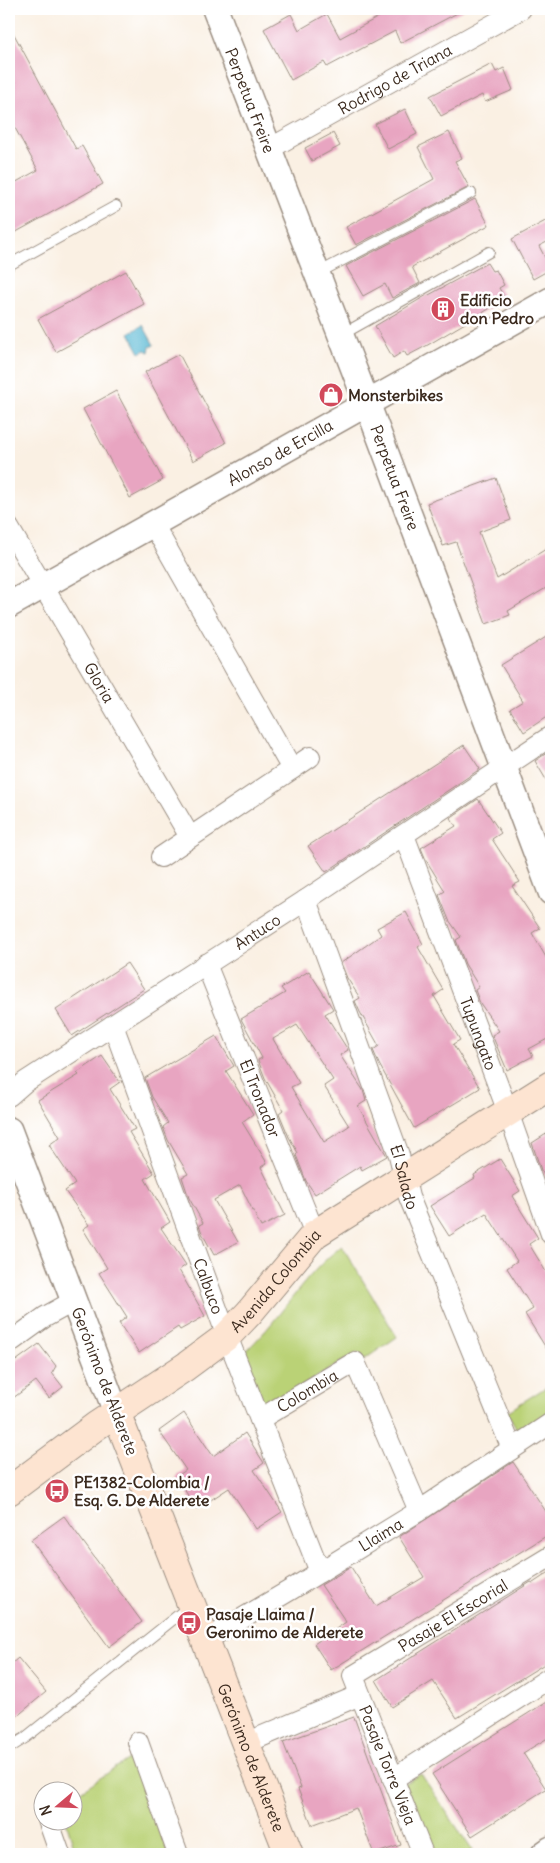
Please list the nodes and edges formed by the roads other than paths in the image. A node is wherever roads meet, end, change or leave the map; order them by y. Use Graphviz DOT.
graph roads {
  1 [pos="215,9"];
  2 [pos="521,9"];
  3 [pos="269,149"];
  4 [pos="471,193"];
  5 [pos="116,206"];
  6 [pos="489,252"];
  7 [pos="9,265"];
  8 [pos="317,274"];
  9 [pos="551,300"];
  10 [pos="341,335"];
  11 [pos="367,403"];
  12 [pos="152,524"];
  13 [pos="9,528"];
  14 [pos="43,586"];
  15 [pos="9,605"];
  16 [pos="551,736"];
  17 [pos="310,757"];
  18 [pos="504,768"];
  19 [pos="292,769"];
  20 [pos="404,835"];
  21 [pos="190,837"];
  22 [pos="161,857"];
  23 [pos="551,892"];
  24 [pos="306,900"];
  25 [pos="206,964"];
  26 [pos="113,1025"];
  27 [pos="551,1084"];
  28 [pos="9,1096"];
  29 [pos="508,1112"];
  30 [pos="9,1130"];
  31 [pos="404,1177"];
  32 [pos="314,1234"];
  33 [pos="551,1234"];
  34 [pos="74,1301"];
  35 [pos="227,1336"];
  36 [pos="9,1343"];
  37 [pos="116,1412"];
  38 [pos="260,1419"];
  39 [pos="551,1423"];
  40 [pos="512,1448"];
  41 [pos="9,1490"];
  42 [pos="419,1511"];
  43 [pos="551,1556"];
  44 [pos="320,1572"];
  45 [pos="192,1604"];
  46 [pos="206,1640"];
  47 [pos="352,1676"];
  48 [pos="551,1677"];
  49 [pos="360,1695"];
  50 [pos="138,1742"];
  51 [pos="246,1743"];
  52 [pos="9,1748"];
  53 [pos="393,1779"];
  54 [pos="52,1830"];
  55 [pos="551,1849"];
  56 [pos="60,1854"];
  57 [pos="178,1854"];
  58 [pos="289,1854"];
  59 [pos="423,1854"];
  60 [pos="544,1854"];
  1 -- 3 [label="street, Perpetua Freire"];
  2 -- 3 [label="street, Rodrigo de Triana"];
  3 -- 8 [label="street, Perpetua Freire"];
  4 -- 8 [label="lane"];
  5 -- 7 [label="lane"];
  6 -- 10 [label="lane"];
  8 -- 10 [label="street, Perpetua Freire"];
  9 -- 11 [label="street, Alonso de Ercilla"];
  10 -- 11 [label="street, Perpetua Freire"];
  11 -- 12 [label="street, Alonso de Ercilla"];
  11 -- 18 [label="street, Perpetua Freire"];
  12 -- 14 [label="street, Alonso de Ercilla"];
  12 -- 19 [label="street"];
  13 -- 14 [label="street, Gloria"];
  14 -- 15 [label="street, Alonso de Ercilla"];
  14 -- 21 [label="street, Gloria"];
  16 -- 18 [label="street, Antuco"];
  17 -- 19 [label="street"];
  18 -- 20 [label="street, Antuco"];
  18 -- 23 [label="street, Perpetua Freire"];
  19 -- 21 [label="street"];
  20 -- 24 [label="street, Antuco"];
  20 -- 29 [label="street, Tupungato"];
  21 -- 22 [label="street"];
  24 -- 25 [label="street, Antuco"];
  24 -- 31 [label="street, El Salado"];
  25 -- 26 [label="street, Antuco"];
  25 -- 32 [label="street, El Tronador"];
  26 -- 28 [label="street, Antuco"];
  26 -- 35 [label="street, Calbuco"];
  27 -- 29 [label="main road, Avenida Colombia"];
  29 -- 31 [label="main road, Avenida Colombia"];
  29 -- 33 [label="street, Tupungato"];
  30 -- 34 [label="street, Gerónimo de Alderete"];
  31 -- 32 [label="main road, Avenida Colombia"];
  31 -- 40 [label="street, El Salado"];
  32 -- 35 [label="main road, Avenida Colombia"];
  34 -- 36 [label="street"];
  34 -- 37 [label="street, Gerónimo de Alderete"];
  35 -- 37 [label="main road, Avenida Colombia"];
  35 -- 38 [label="street, Calbuco"];
  37 -- 41 [label="main road, Avenida Colombia"];
  37 -- 45 [label="main road, Gerónimo de Alderete"];
  38 -- 42 [label="street, Colombia"];
  38 -- 44 [label="street, Calbuco"];
  39 -- 40 [label="street, Llaima"];
  40 -- 42 [label="street, Llaima"];
  42 -- 44 [label="street, Llaima"];
  43 -- 47 [label="street, Pasaje El Escorial"];
  44 -- 46 [label="street, Llaima"];
  45 -- 46 [label="main road, Gerónimo de Alderete"];
  45 -- 52 [label="lane"];
  46 -- 51 [label="main road, Gerónimo de Alderete"];
  47 -- 49 [label="street, Pasaje Torre Vieja"];
  48 -- 53 [label="street"];
  49 -- 51 [label="street"];
  49 -- 53 [label="street, Pasaje Torre Vieja"];
  50 -- 57 [label="street"];
  51 -- 58 [label="main road, Gerónimo de Alderete"];
  53 -- 59 [label="street, Pasaje Torre Vieja"];
  54 -- 56 [label="street"];
  55 -- 60 [label="street"];
}
